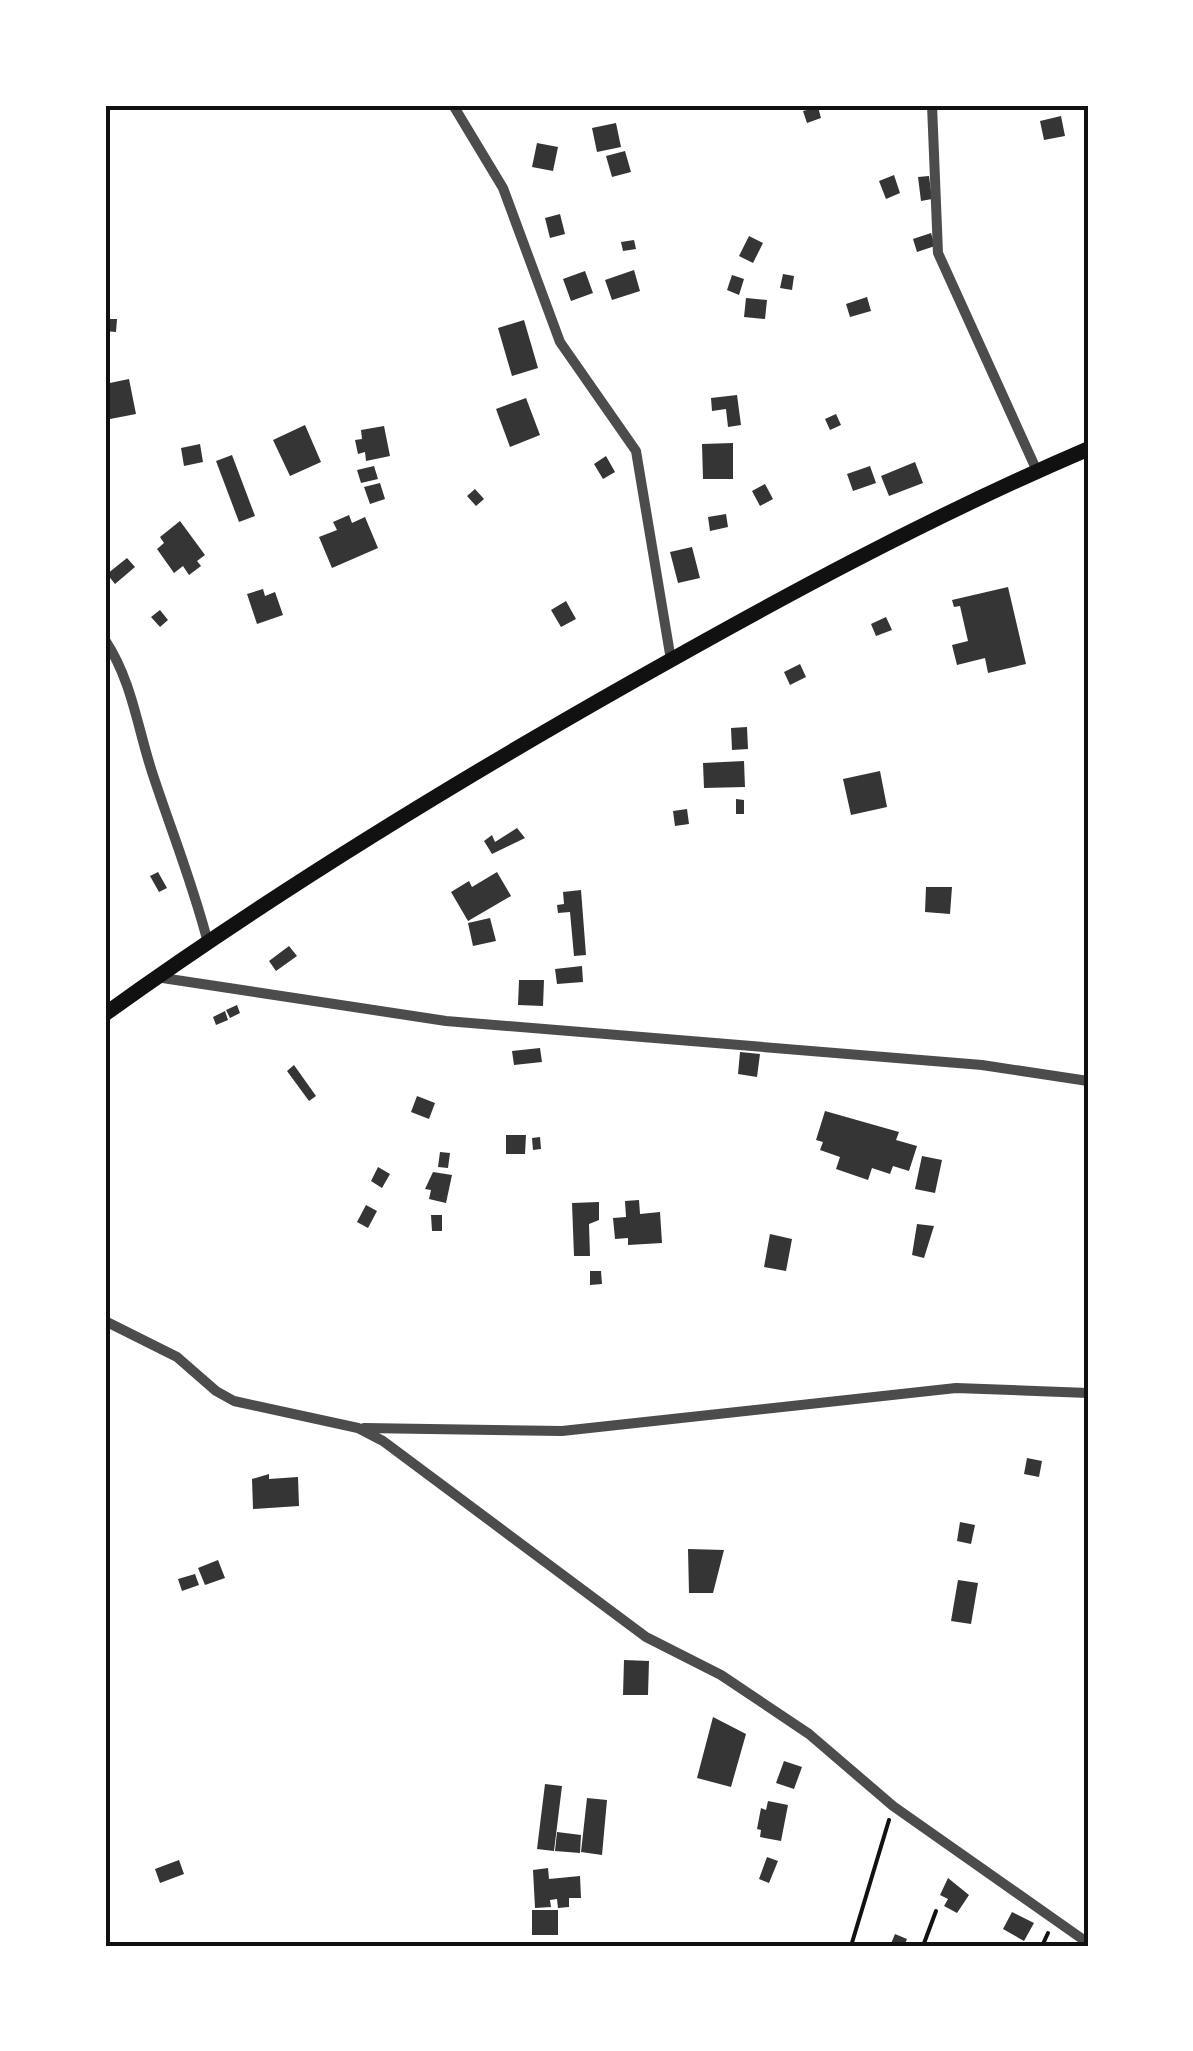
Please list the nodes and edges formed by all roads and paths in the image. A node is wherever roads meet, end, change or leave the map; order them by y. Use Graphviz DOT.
graph roads {
  1 [pos="453,105"];
  2 [pos="932,105"];
  3 [pos="1088,449"];
  4 [pos="1037,471"];
  5 [pos="105,640"];
  6 [pos="672,660"];
  7 [pos="208,943"];
  8 [pos="156,977"];
  9 [pos="105,1014"];
  10 [pos="1088,1080"];
  11 [pos="105,1321"];
  12 [pos="1088,1393"];
  13 [pos="358,1428"];
  14 [pos="894,1806"];
  15 [pos="936,1911"];
  16 [pos="1088,1943"];
  17 [pos="852,1946"];
  18 [pos="923,1946"];
  1 -- 6 [label="street"];
  2 -- 4 [label="street"];
  3 -- 4 [label="main road"];
  4 -- 6 [label="main road"];
  5 -- 7 [label="street"];
  6 -- 7 [label="main road"];
  7 -- 8 [label="main road"];
  8 -- 9 [label="main road"];
  8 -- 10 [label="street"];
  11 -- 13 [label="street"];
  12 -- 13 [label="street"];
  13 -- 14 [label="street"];
  14 -- 16 [label="street"];
  14 -- 17 [label="path"];
  15 -- 18 [label="path"];
}
